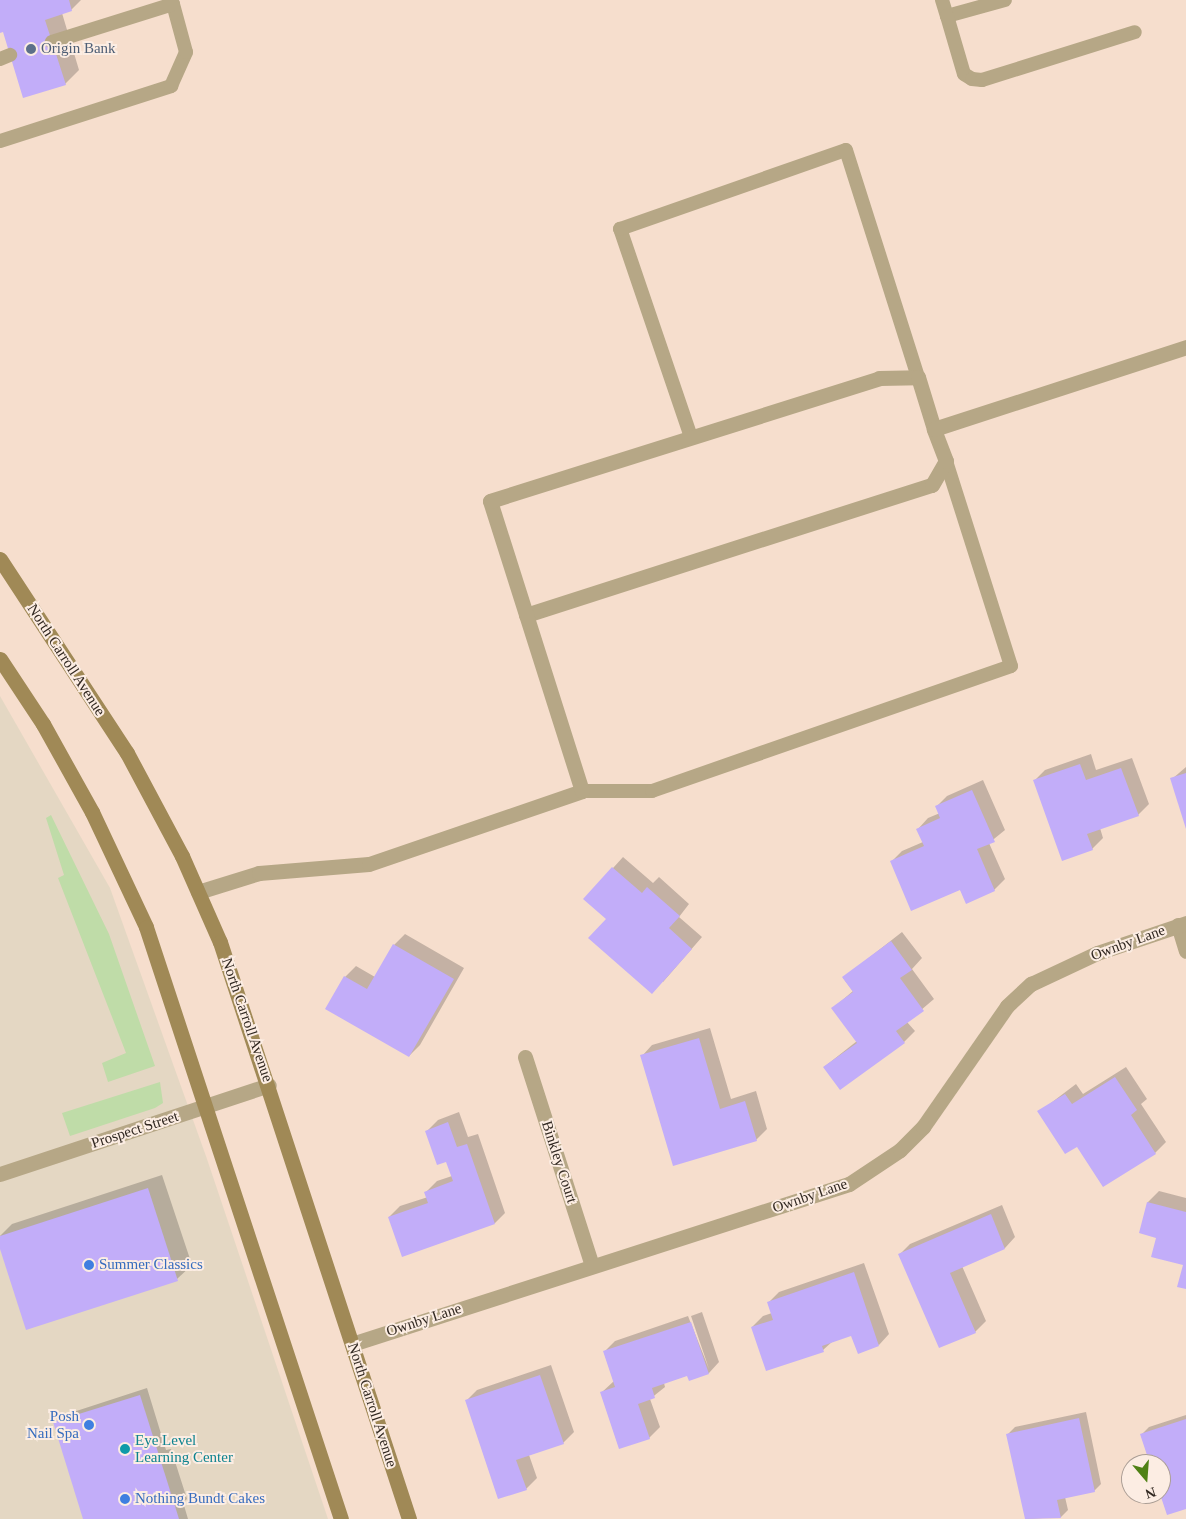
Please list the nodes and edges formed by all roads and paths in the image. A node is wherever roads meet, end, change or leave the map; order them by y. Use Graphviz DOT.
graph roads {
  1 [pos="942,0"];
  2 [pos="1005,0"];
  3 [pos="176,1"];
  4 [pos="947,16"];
  5 [pos="1135,32"];
  6 [pos="52,42"];
  7 [pos="0,141"];
  8 [pos="1186,346"];
  9 [pos="918,377"];
  10 [pos="934,429"];
  11 [pos="692,437"];
  12 [pos="946,460"];
  13 [pos="2,564"];
  14 [pos="526,615"];
  15 [pos="0,659"];
  16 [pos="582,791"];
  17 [pos="198,892"];
  18 [pos="1182,924"];
  19 [pos="1186,951"];
  20 [pos="525,1057"];
  21 [pos="269,1085"];
  22 [pos="207,1106"];
  23 [pos="0,1174"];
  24 [pos="592,1266"];
  25 [pos="352,1344"];
  26 [pos="341,1519"];
  27 [pos="409,1519"];
  1 -- 4 [label="lane"];
  2 -- 4 [label="lane"];
  3 -- 6 [label="lane"];
  3 -- 7 [label="lane"];
  4 -- 5 [label="lane"];
  8 -- 10 [label="street"];
  9 -- 10 [label="street"];
  9 -- 11 [label="street"];
  9 -- 11 [label="lane"];
  10 -- 12 [label="street"];
  11 -- 14 [label="street"];
  12 -- 14 [label="street"];
  12 -- 16 [label="lane"];
  13 -- 17 [label="main road, North Carroll Avenue"];
  14 -- 16 [label="street"];
  15 -- 22 [label="main road"];
  16 -- 17 [label="street"];
  17 -- 21 [label="main road, North Carroll Avenue"];
  18 -- 19 [label="street"];
  18 -- 24 [label="street, Ownby Lane"];
  20 -- 24 [label="street, Binkley Court"];
  21 -- 22 [label="street, Prospect Street"];
  21 -- 25 [label="main road, North Carroll Avenue"];
  22 -- 23 [label="street, Prospect Street"];
  22 -- 26 [label="main road"];
  24 -- 25 [label="street, Ownby Lane"];
  25 -- 27 [label="main road, North Carroll Avenue"];
}
